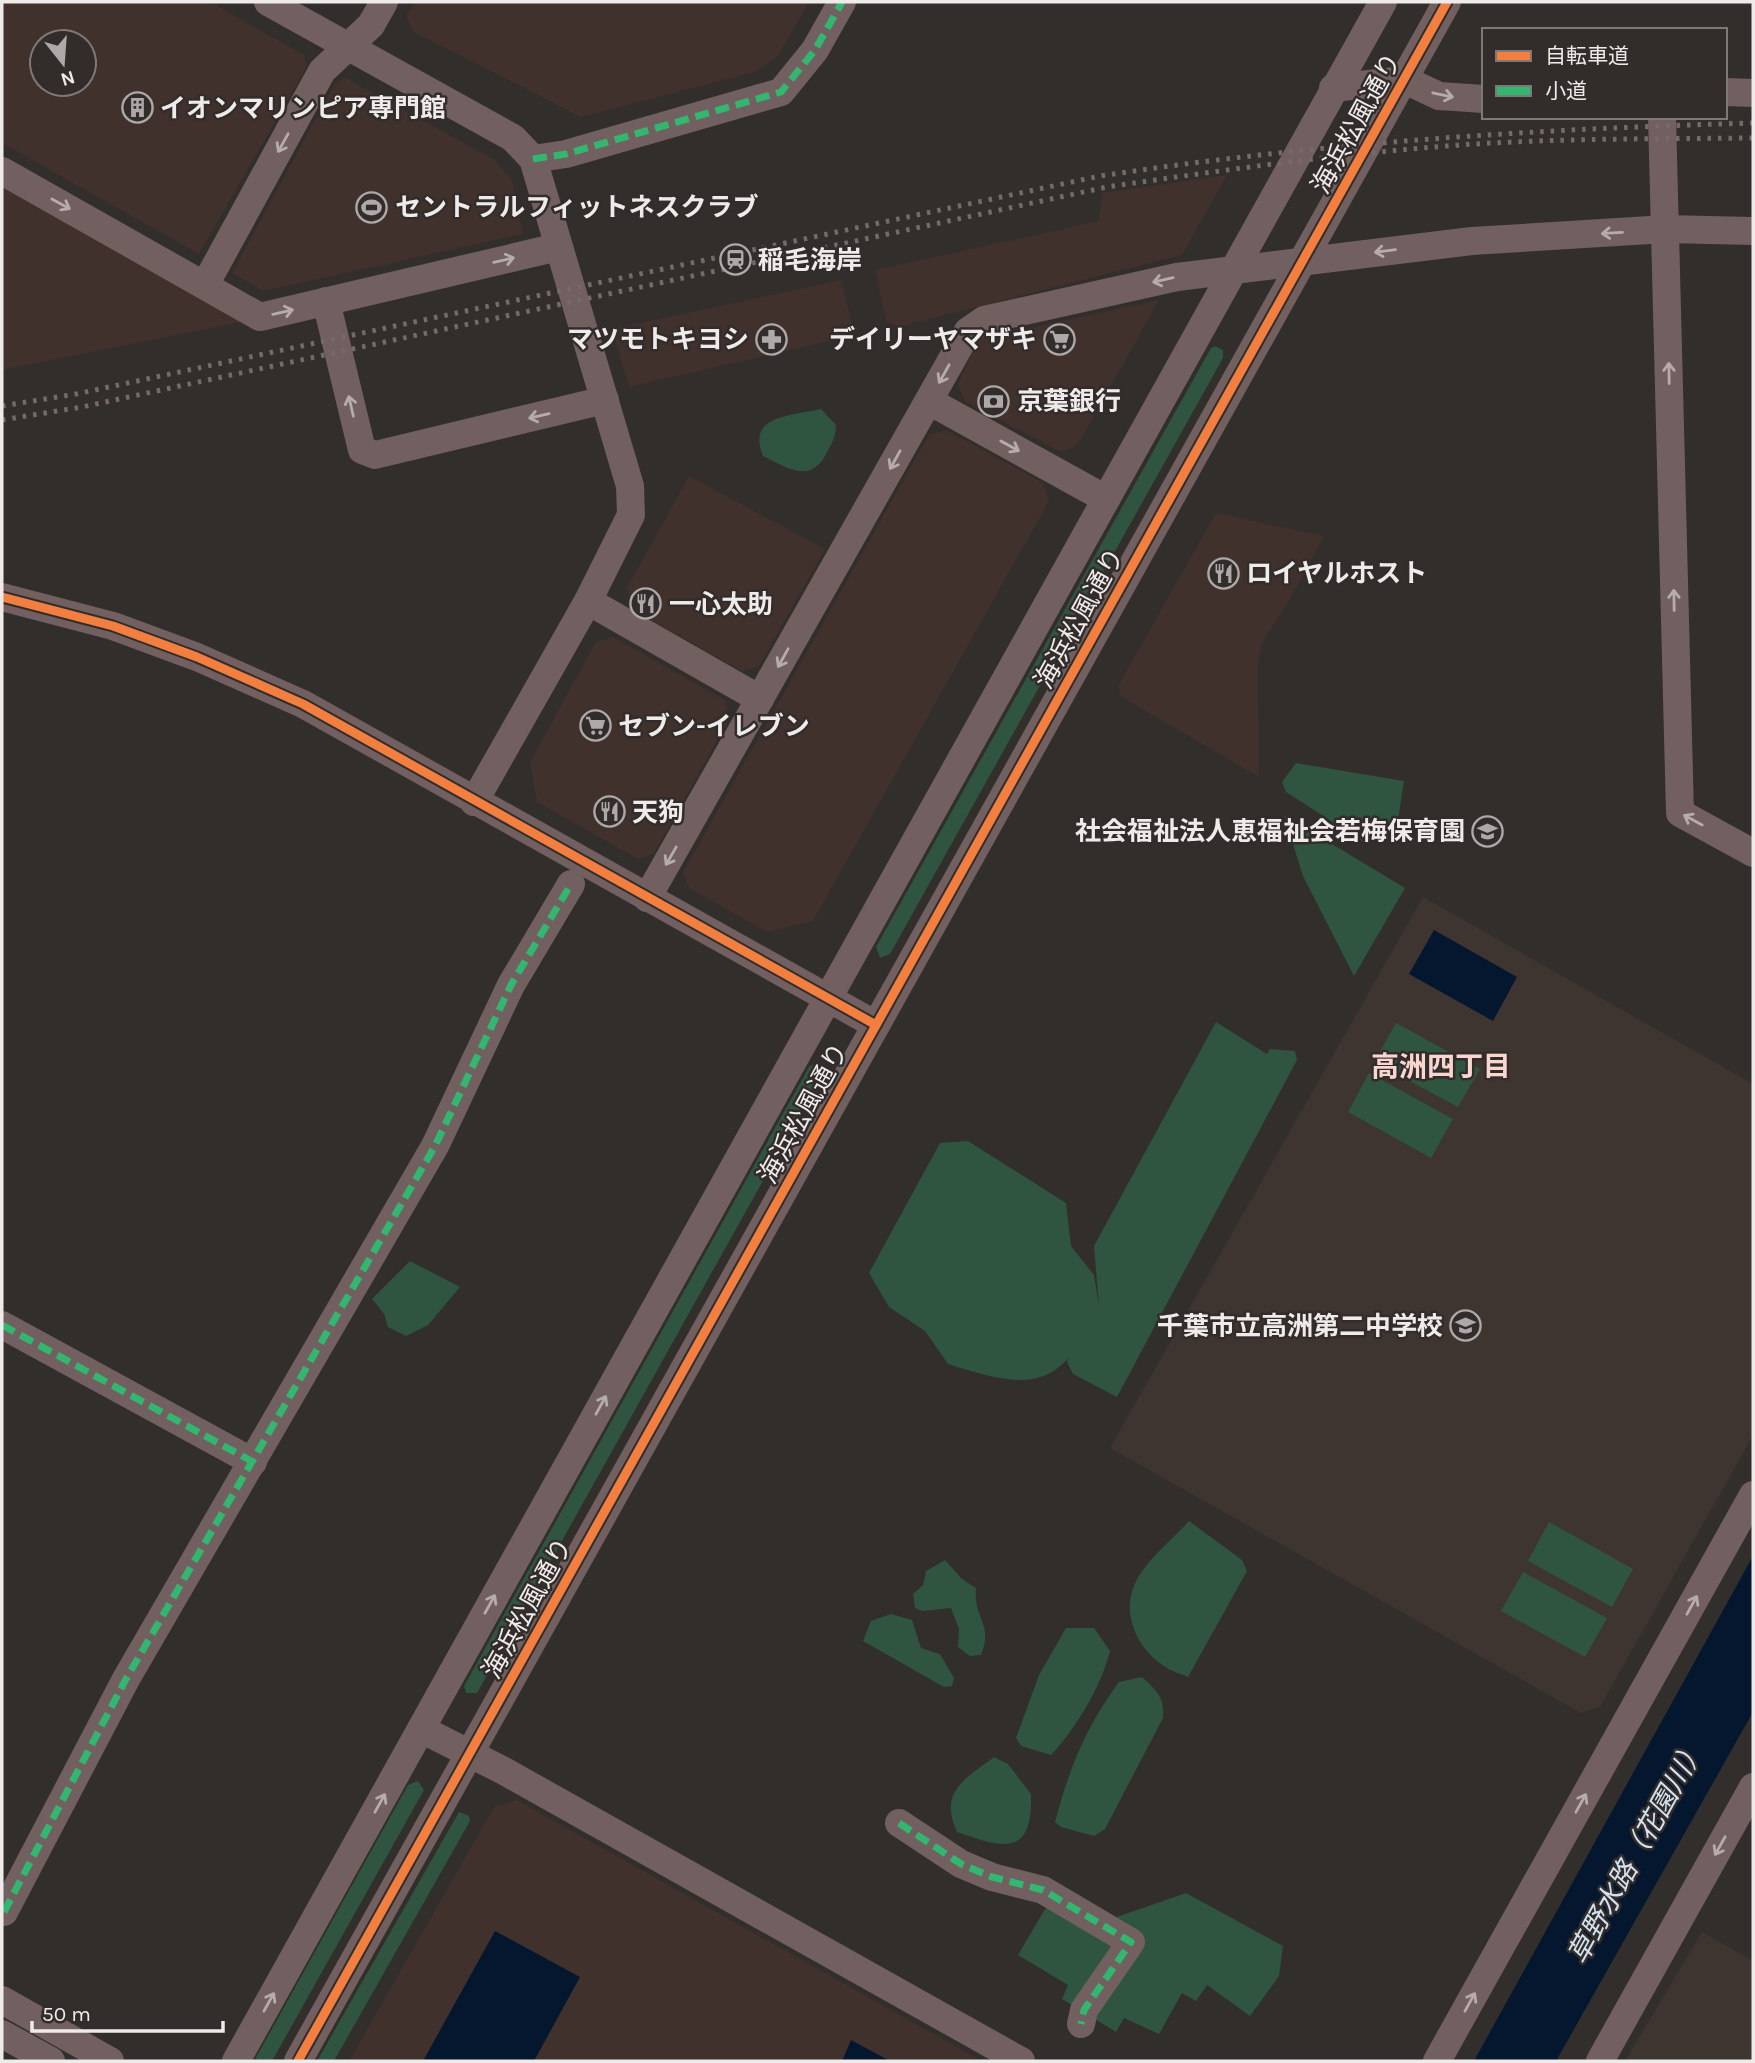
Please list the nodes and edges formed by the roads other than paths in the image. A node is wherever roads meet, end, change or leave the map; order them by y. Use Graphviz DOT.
graph roads {
  1 [pos="268,2"];
  2 [pos="384,2"];
  3 [pos="842,2"];
  4 [pos="1383,2"];
  5 [pos="1447,2"];
  6 [pos="348,48"];
  7 [pos="1405,80"];
  8 [pos="1332,89"];
  9 [pos="1727,92"];
  10 [pos="1753,93"];
  11 [pos="1482,99"];
  12 [pos="1662,119"];
  13 [pos="533,159"];
  14 [pos="2,171"];
  15 [pos="1666,229"];
  16 [pos="1753,230"];
  17 [pos="558,247"];
  18 [pos="1302,261"];
  19 [pos="1231,270"];
  20 [pos="205,285"];
  21 [pos="326,301"];
  22 [pos="606,400"];
  23 [pos="929,401"];
  24 [pos="1106,499"];
  25 [pos="2,597"];
  26 [pos="588,601"];
  27 [pos="760,699"];
  28 [pos="474,802"];
  29 [pos="1753,853"];
  30 [pos="571,884"];
  31 [pos="647,898"];
  32 [pos="826,998"];
  33 [pos="876,1025"];
  34 [pos="2,1325"];
  35 [pos="253,1462"];
  36 [pos="1753,1495"];
  37 [pos="421,1728"];
  38 [pos="470,1754"];
  39 [pos="1753,1787"];
  40 [pos="899,1823"];
  41 [pos="4,1912"];
  42 [pos="2,2000"];
  43 [pos="1081,2024"];
  44 [pos="2,2034"];
  45 [pos="51,2061"];
  46 [pos="110,2061"];
  47 [pos="236,2061"];
  48 [pos="298,2061"];
  49 [pos="1021,2061"];
  50 [pos="1437,2061"];
  51 [pos="1600,2061"];
  1 -- 6 [label="street"];
  2 -- 6 [label="street"];
  3 -- 13 [label="street"];
  4 -- 8 [label="street, 海浜松風通り"];
  5 -- 7 [label="street, 海浜松風通り"];
  6 -- 13 [label="street"];
  6 -- 20 [label="street, one-way"];
  7 -- 8 [label="street"];
  7 -- 11 [label="street, one-way"];
  7 -- 18 [label="street, 海浜松風通り"];
  8 -- 19 [label="street, 海浜松風通り"];
  9 -- 10 [label="street"];
  12 -- 15 [label="street"];
  13 -- 17 [label="street"];
  14 -- 20 [label="street, one-way"];
  15 -- 16 [label="street"];
  15 -- 18 [label="street, one-way"];
  29 -- 15 [label="street, one-way"];
  21 -- 17 [label="street, one-way"];
  17 -- 22 [label="street"];
  18 -- 19 [label="street"];
  18 -- 33 [label="street, 海浜松風通り"];
  19 -- 23 [label="street, one-way"];
  19 -- 24 [label="street, 海浜松風通り"];
  20 -- 21 [label="street, one-way"];
  22 -- 21 [label="street, one-way"];
  22 -- 26 [label="street"];
  23 -- 24 [label="street, one-way"];
  23 -- 27 [label="street, one-way"];
  24 -- 32 [label="street, 海浜松風通り"];
  25 -- 28 [label="street"];
  26 -- 27 [label="street"];
  26 -- 28 [label="street"];
  27 -- 31 [label="street, one-way"];
  28 -- 31 [label="street"];
  30 -- 35 [label="street"];
  31 -- 32 [label="street"];
  32 -- 33 [label="street"];
  37 -- 32 [label="street, 海浜松風通り, one-way"];
  33 -- 38 [label="street, 海浜松風通り"];
  34 -- 35 [label="street"];
  35 -- 41 [label="street"];
  50 -- 36 [label="street, one-way"];
  37 -- 38 [label="street"];
  47 -- 37 [label="street, 海浜松風通り, one-way"];
  38 -- 48 [label="street, 海浜松風通り"];
  38 -- 49 [label="street"];
  39 -- 51 [label="street, one-way"];
  40 -- 43 [label="street"];
  42 -- 46 [label="street"];
  44 -- 45 [label="street"];
}
